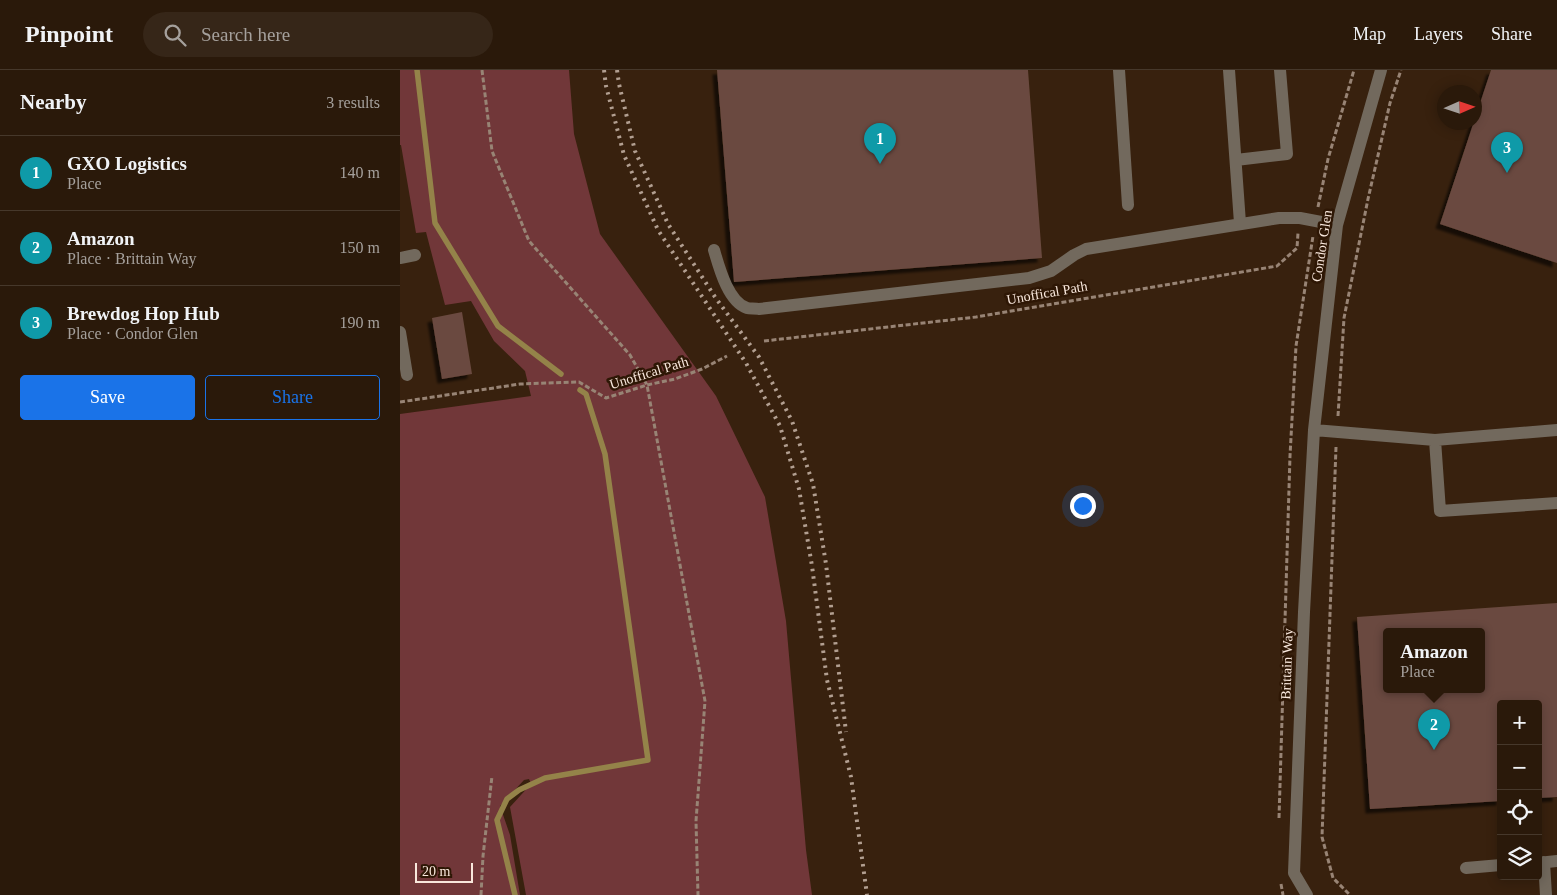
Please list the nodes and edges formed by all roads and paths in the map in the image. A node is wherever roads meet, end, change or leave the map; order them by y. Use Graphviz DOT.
graph roads {
  1 [pos="482,70"];
  2 [pos="1118,70"];
  3 [pos="1228,70"];
  4 [pos="1280,70"];
  5 [pos="1382,70"];
  6 [pos="1401,70"];
  7 [pos="1236,160"];
  8 [pos="1128,205"];
  9 [pos="1300,218"];
  10 [pos="1240,223"];
  11 [pos="1338,226"];
  12 [pos="714,250"];
  13 [pos="415,255"];
  14 [pos="400,258"];
  15 [pos="400,332"];
  16 [pos="764,341"];
  17 [pos="727,356"];
  18 [pos="407,374"];
  19 [pos="647,385"];
  20 [pos="400,402"];
  21 [pos="1314,430"];
  22 [pos="1557,430"];
  23 [pos="1337,432"];
  24 [pos="1435,440"];
  25 [pos="1557,503"];
  26 [pos="492,776"];
  27 [pos="1557,861"];
  28 [pos="1542,862"];
  29 [pos="1497,865"];
  30 [pos="1466,868"];
  31 [pos="1542,869"];
  32 [pos="481,895"];
  33 [pos="698,895"];
  34 [pos="1307,895"];
  35 [pos="1350,895"];
  36 [pos="1546,895"];
  1 -- 19 [label="path"];
  2 -- 8 [label="street"];
  3 -- 7 [label="street"];
  4 -- 7 [label="street"];
  5 -- 11 [label="street, Condor Glen"];
  6 -- 23 [label="path"];
  7 -- 10 [label="street"];
  9 -- 10 [label="street"];
  9 -- 11 [label="street"];
  9 -- 16 [label="path, Unoffical Path"];
  10 -- 12 [label="street"];
  11 -- 21 [label="street, Condor Glen"];
  13 -- 14 [label="street"];
  15 -- 18 [label="street"];
  17 -- 19 [label="path, Unoffical Path"];
  19 -- 20 [label="path, Unoffical Path"];
  19 -- 33 [label="path"];
  21 -- 23 [label="street"];
  21 -- 34 [label="street, Brittain Way"];
  22 -- 24 [label="street"];
  23 -- 24 [label="street"];
  23 -- 35 [label="path"];
  24 -- 25 [label="street"];
  26 -- 32 [label="path"];
  27 -- 28 [label="street"];
  29 -- 30 [label="street"];
  31 -- 36 [label="street"];
}
